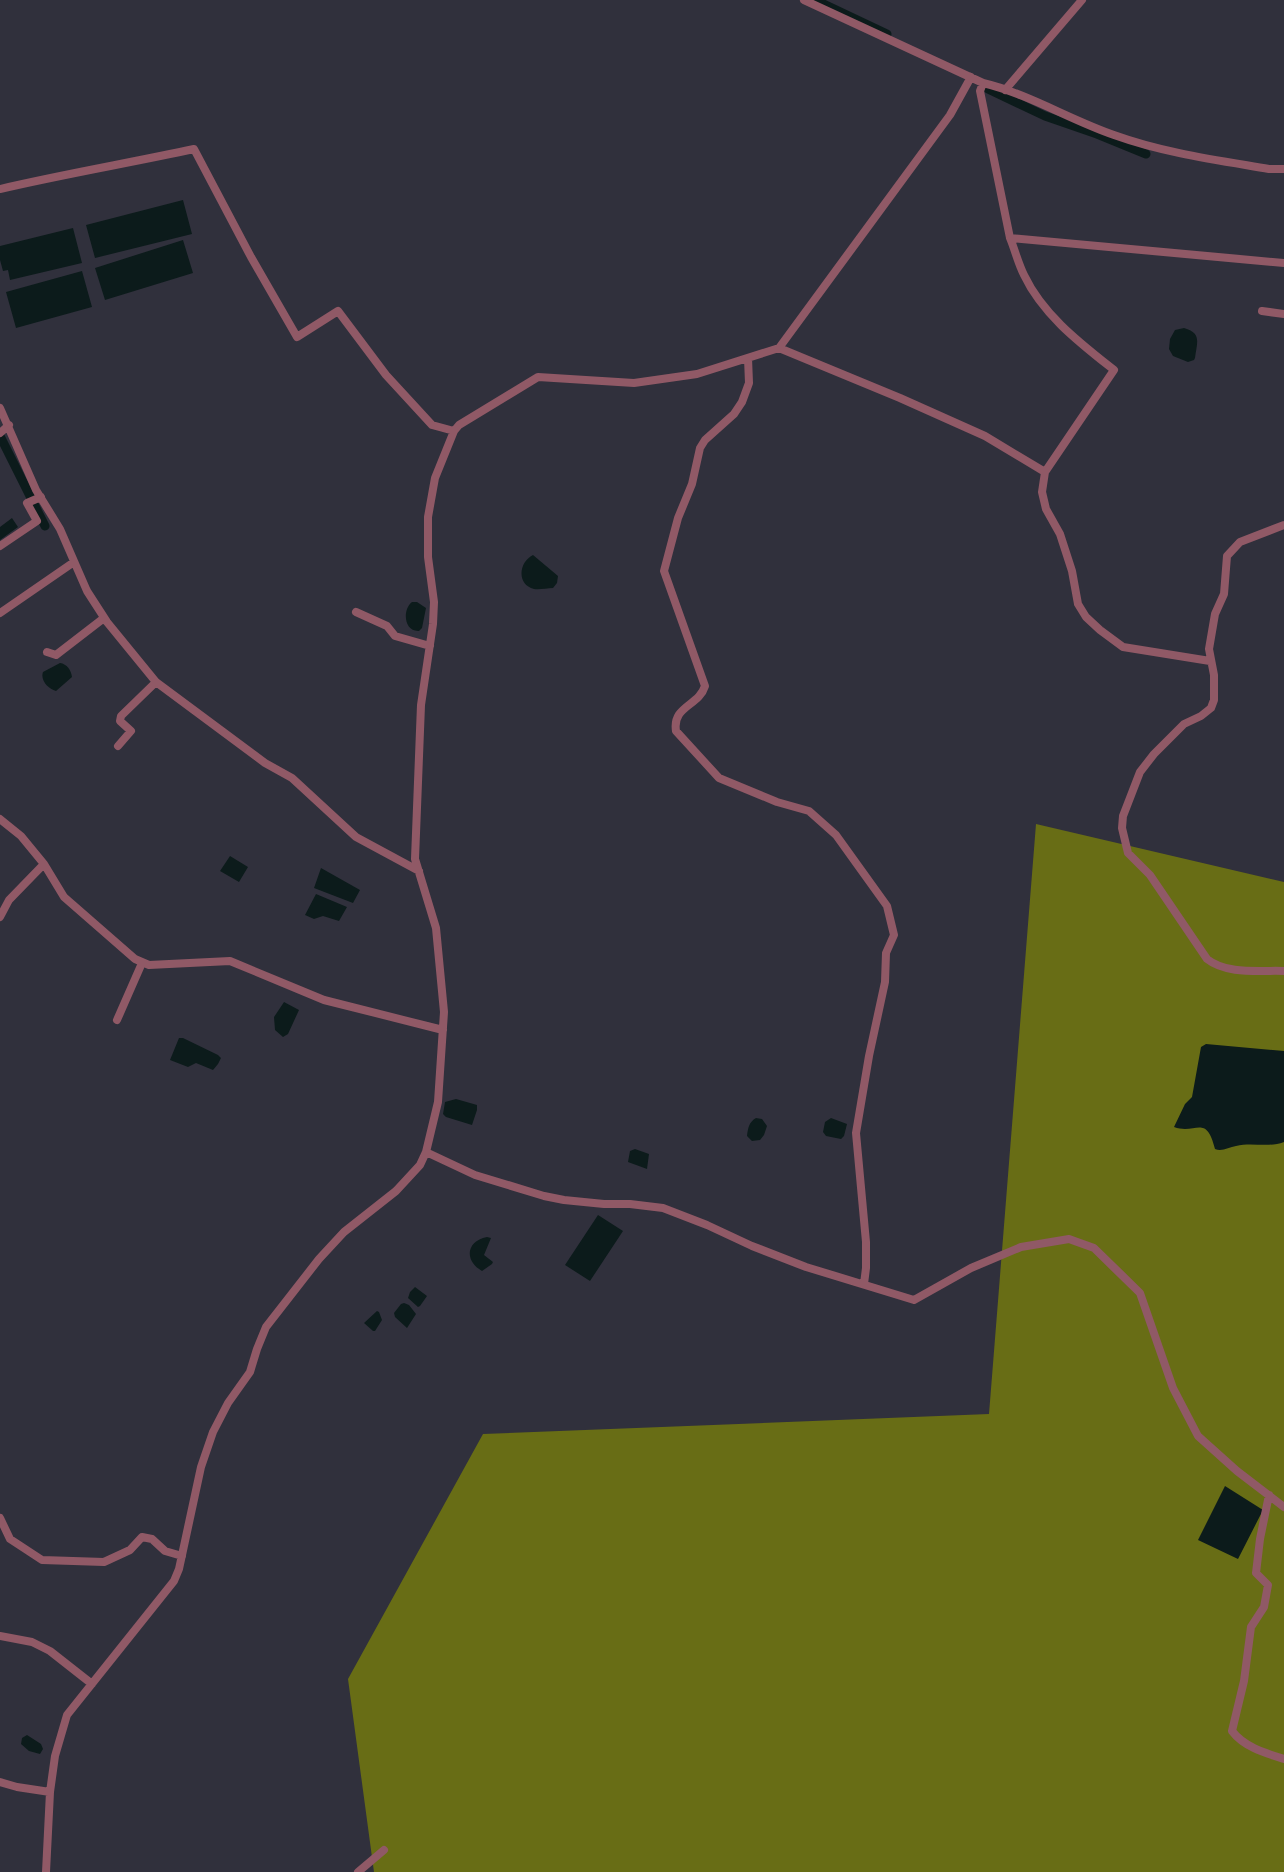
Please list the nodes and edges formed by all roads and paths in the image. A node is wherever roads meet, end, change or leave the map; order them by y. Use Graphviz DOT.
graph roads {
  1 [pos="804,0"];
  2 [pos="1082,0"];
  3 [pos="971,77"];
  4 [pos="983,83"];
  5 [pos="1006,90"];
  6 [pos="1284,169"];
  7 [pos="0,189"];
  8 [pos="1010,238"];
  9 [pos="1284,263"];
  10 [pos="1262,311"];
  11 [pos="1284,314"];
  12 [pos="779,348"];
  13 [pos="748,358"];
  14 [pos="0,408"];
  15 [pos="9,425"];
  16 [pos="454,431"];
  17 [pos="0,433"];
  18 [pos="1045,472"];
  19 [pos="41,497"];
  20 [pos="1284,525"];
  21 [pos="0,546"];
  22 [pos="74,562"];
  23 [pos="356,612"];
  24 [pos="0,613"];
  25 [pos="104,618"];
  26 [pos="430,646"];
  27 [pos="47,652"];
  28 [pos="1210,661"];
  29 [pos="156,682"];
  30 [pos="118,746"];
  31 [pos="0,819"];
  32 [pos="44,864"];
  33 [pos="419,871"];
  34 [pos="0,917"];
  35 [pos="142,963"];
  36 [pos="1284,971"];
  37 [pos="118,1020"];
  38 [pos="443,1030"];
  39 [pos="426,1152"];
  40 [pos="864,1284"];
  41 [pos="1269,1495"];
  42 [pos="1284,1507"];
  43 [pos="0,1518"];
  44 [pos="182,1556"];
  45 [pos="0,1636"];
  46 [pos="92,1684"];
  47 [pos="1284,1759"];
  48 [pos="0,1782"];
  49 [pos="50,1792"];
  50 [pos="384,1850"];
  51 [pos="46,1872"];
  52 [pos="358,1872"];
  1 -- 3 [label="street"];
  2 -- 5 [label="street"];
  3 -- 4 [label="street"];
  3 -- 12 [label="street"];
  4 -- 5 [label="street"];
  4 -- 8 [label="street"];
  5 -- 6 [label="street"];
  7 -- 16 [label="street"];
  8 -- 9 [label="street"];
  8 -- 18 [label="street"];
  10 -- 11 [label="street"];
  12 -- 13 [label="street"];
  12 -- 18 [label="street"];
  13 -- 16 [label="street"];
  13 -- 40 [label="street"];
  14 -- 15 [label="street"];
  15 -- 17 [label="street"];
  15 -- 19 [label="street"];
  16 -- 26 [label="street"];
  18 -- 28 [label="street"];
  19 -- 21 [label="street"];
  19 -- 22 [label="street"];
  20 -- 28 [label="street"];
  22 -- 24 [label="street"];
  22 -- 25 [label="street"];
  23 -- 26 [label="street"];
  25 -- 27 [label="street"];
  25 -- 29 [label="street"];
  26 -- 33 [label="street"];
  28 -- 36 [label="street"];
  29 -- 30 [label="street"];
  29 -- 33 [label="street"];
  31 -- 32 [label="street"];
  32 -- 34 [label="street"];
  32 -- 35 [label="street"];
  33 -- 38 [label="street"];
  35 -- 37 [label="street"];
  35 -- 38 [label="street"];
  38 -- 39 [label="street"];
  39 -- 40 [label="street"];
  39 -- 44 [label="street"];
  40 -- 41 [label="street"];
  41 -- 42 [label="street"];
  41 -- 47 [label="street"];
  43 -- 44 [label="street"];
  44 -- 46 [label="street"];
  45 -- 46 [label="street"];
  46 -- 49 [label="street"];
  48 -- 49 [label="street"];
  49 -- 51 [label="street"];
  50 -- 52 [label="street"];
}
